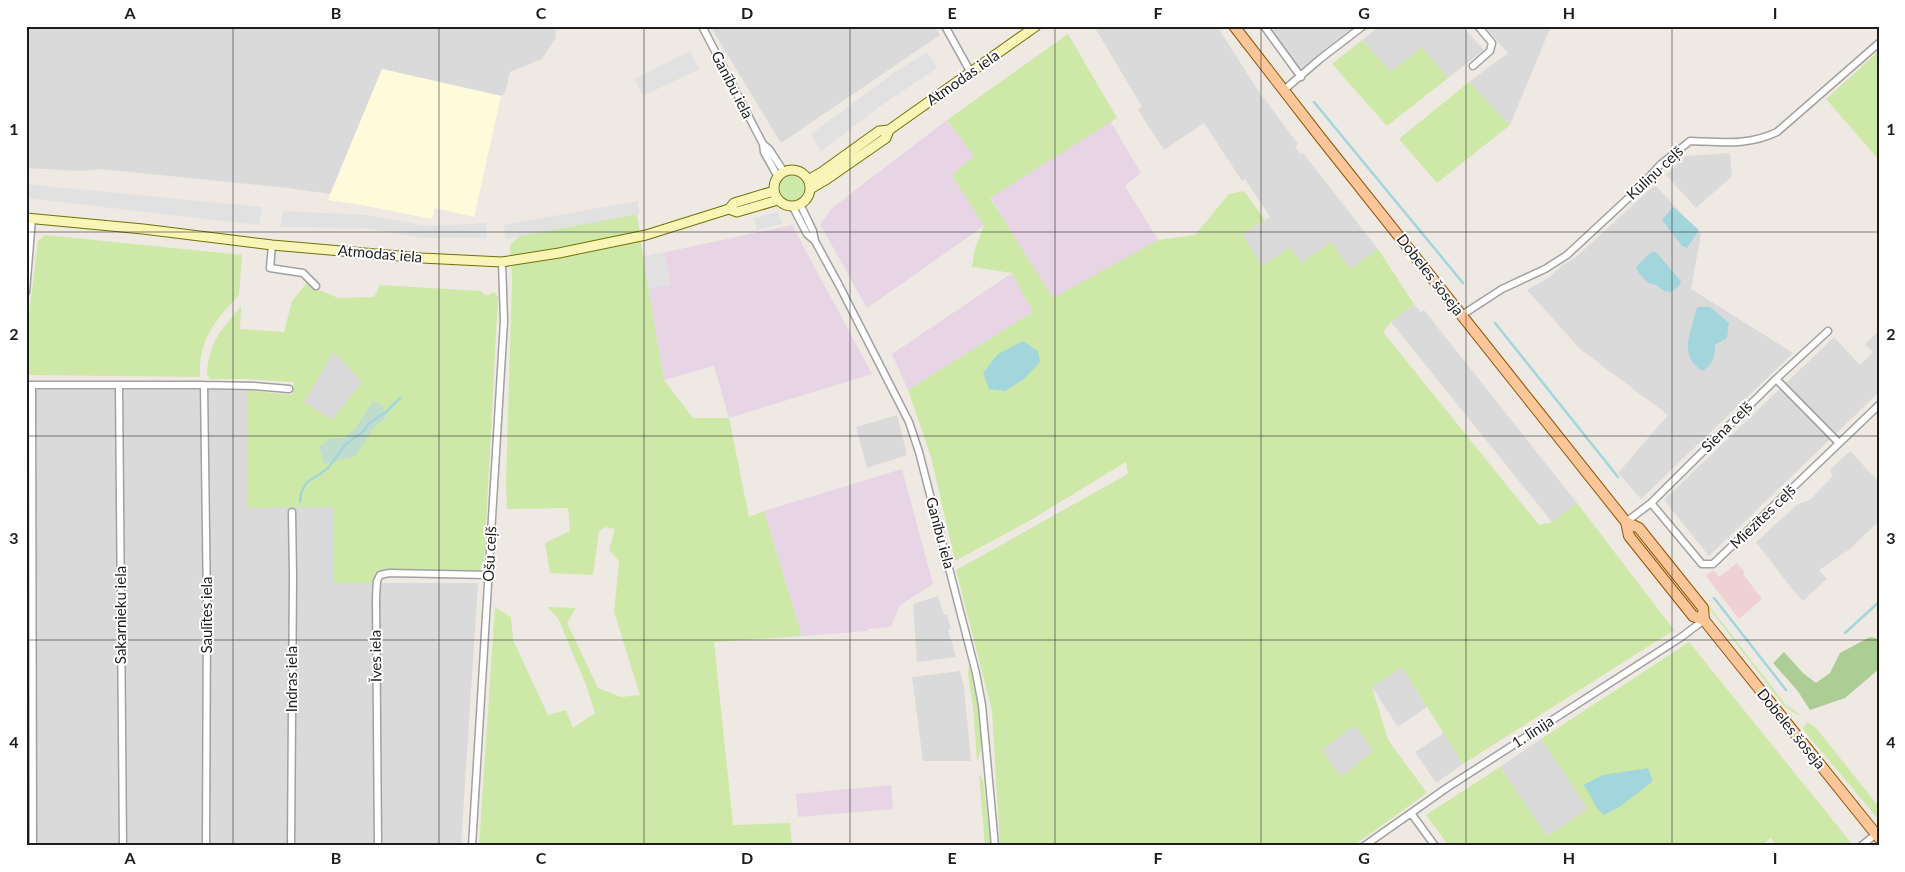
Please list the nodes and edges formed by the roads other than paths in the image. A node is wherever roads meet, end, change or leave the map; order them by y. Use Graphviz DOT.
graph roads {
  1 [pos="702,26"];
  2 [pos="945,26"];
  3 [pos="1036,26"];
  4 [pos="1234,26"];
  5 [pos="1264,26"];
  6 [pos="1363,26"];
  7 [pos="1478,26"];
  8 [pos="1879,43"];
  9 [pos="1473,66"];
  10 [pos="971,73"];
  11 [pos="1301,77"];
  12 [pos="1284,90"];
  13 [pos="781,175"];
  14 [pos="809,184"];
  15 [pos="776,195"];
  16 [pos="797,205"];
  17 [pos="29,218"];
  18 [pos="272,246"];
  19 [pos="502,262"];
  20 [pos="316,286"];
  21 [pos="26,292"];
  22 [pos="1462,315"];
  23 [pos="1828,332"];
  24 [pos="1776,379"];
  25 [pos="29,385"];
  26 [pos="119,385"];
  27 [pos="204,385"];
  28 [pos="289,389"];
  29 [pos="1879,405"];
  30 [pos="1838,443"];
  31 [pos="1650,503"];
  32 [pos="292,512"];
  33 [pos="1626,522"];
  34 [pos="489,575"];
  35 [pos="1704,620"];
  36 [pos="1411,813"];
  37 [pos="1877,836"];
  38 [pos="33,846"];
  39 [pos="122,846"];
  40 [pos="206,846"];
  41 [pos="291,846"];
  42 [pos="378,846"];
  43 [pos="472,846"];
  44 [pos="995,846"];
  45 [pos="1364,846"];
  46 [pos="1435,846"];
  47 [pos="1861,846"];
  1 -- 13 [label="street, Ganību iela"];
  2 -- 10 [label="street"];
  3 -- 10 [label="main road, Atmodas iela"];
  4 -- 12 [label="main road, Dobeles šoseja"];
  5 -- 11 [label="street"];
  6 -- 11 [label="street"];
  7 -- 9 [label="street"];
  8 -- 22 [label="street, Kūliņu ceļš"];
  10 -- 14 [label="main road, Atmodas iela"];
  11 -- 12 [label="street"];
  12 -- 22 [label="main road, Dobeles šoseja"];
  13 -- 14 [label="main road"];
  13 -- 15 [label="main road"];
  14 -- 16 [label="main road"];
  15 -- 16 [label="main road"];
  15 -- 19 [label="main road, Atmodas iela"];
  16 -- 44 [label="street, Ganību iela"];
  17 -- 18 [label="main road, Atmodas iela"];
  17 -- 21 [label="street"];
  18 -- 19 [label="main road, Atmodas iela"];
  18 -- 20 [label="street"];
  19 -- 34 [label="street, Ošu ceļš"];
  22 -- 33 [label="main road, Dobeles šoseja"];
  23 -- 24 [label="street, Siena ceļš"];
  24 -- 30 [label="street"];
  24 -- 31 [label="street, Siena ceļš"];
  25 -- 26 [label="street"];
  25 -- 38 [label="street"];
  26 -- 27 [label="street"];
  26 -- 39 [label="street, Sakarnieku iela"];
  27 -- 28 [label="street"];
  27 -- 40 [label="street, Saulītes iela"];
  29 -- 30 [label="street, Miezītes ceļš"];
  30 -- 31 [label="street, Miezītes ceļš"];
  31 -- 33 [label="street, Siena ceļš"];
  32 -- 41 [label="street, Indras iela"];
  33 -- 35 [label="main road, Dobeles šoseja"];
  34 -- 42 [label="street, Īves iela"];
  34 -- 43 [label="street, Ošu ceļš"];
  35 -- 36 [label="street, 1. līnija"];
  35 -- 37 [label="main road, Dobeles šoseja"];
  36 -- 45 [label="street, 1. līnija"];
  36 -- 46 [label="street"];
  37 -- 47 [label="street"];
}
